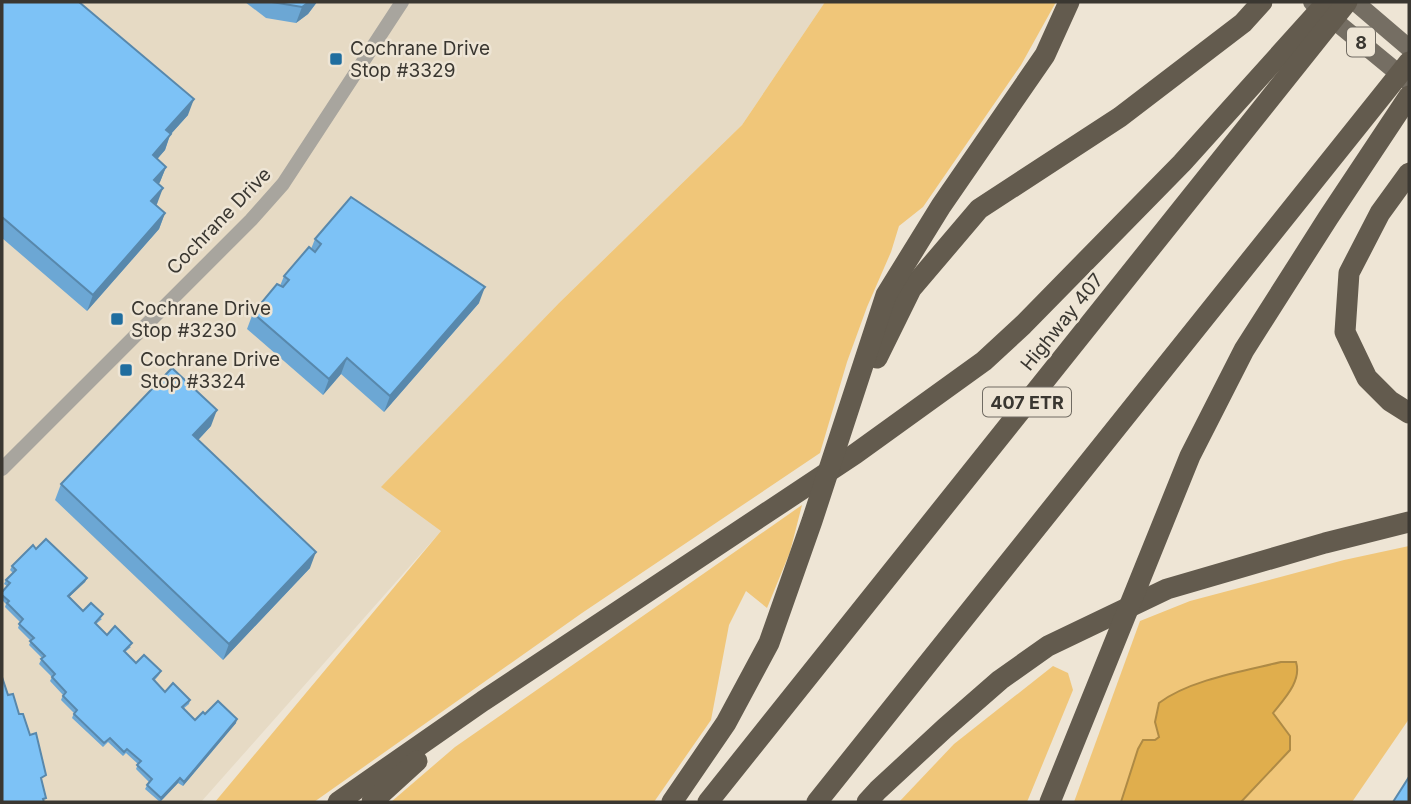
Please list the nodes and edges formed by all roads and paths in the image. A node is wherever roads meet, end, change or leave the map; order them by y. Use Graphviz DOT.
graph roads {
  1 [pos="402,2"];
  2 [pos="1069,2"];
  3 [pos="1262,2"];
  4 [pos="1312,2"];
  5 [pos="1326,2"];
  6 [pos="1347,2"];
  7 [pos="1355,2"];
  8 [pos="1409,48"];
  9 [pos="1409,62"];
  10 [pos="1409,82"];
  11 [pos="1409,96"];
  12 [pos="1409,173"];
  13 [pos="1409,413"];
  14 [pos="844,425"];
  15 [pos="2,470"];
  16 [pos="1409,522"];
  17 [pos="483,701"];
  18 [pos="338,802"];
  19 [pos="372,802"];
  20 [pos="672,802"];
  21 [pos="708,802"];
  22 [pos="817,802"];
  23 [pos="867,802"];
  24 [pos="1049,802"];
  1 -- 15 [label="street, Cochrane Drive"];
  2 -- 14 [label="highway"];
  3 -- 14 [label="highway"];
  4 -- 10 [label="main road, 8"];
  5 -- 17 [label="highway"];
  6 -- 21 [label="highway, Highway 407 / 407 ETR"];
  7 -- 8 [label="main road, 8"];
  9 -- 22 [label="highway"];
  11 -- 24 [label="highway"];
  12 -- 13 [label="highway"];
  14 -- 20 [label="highway"];
  16 -- 23 [label="highway"];
  17 -- 18 [label="highway"];
  17 -- 19 [label="highway"];
}
